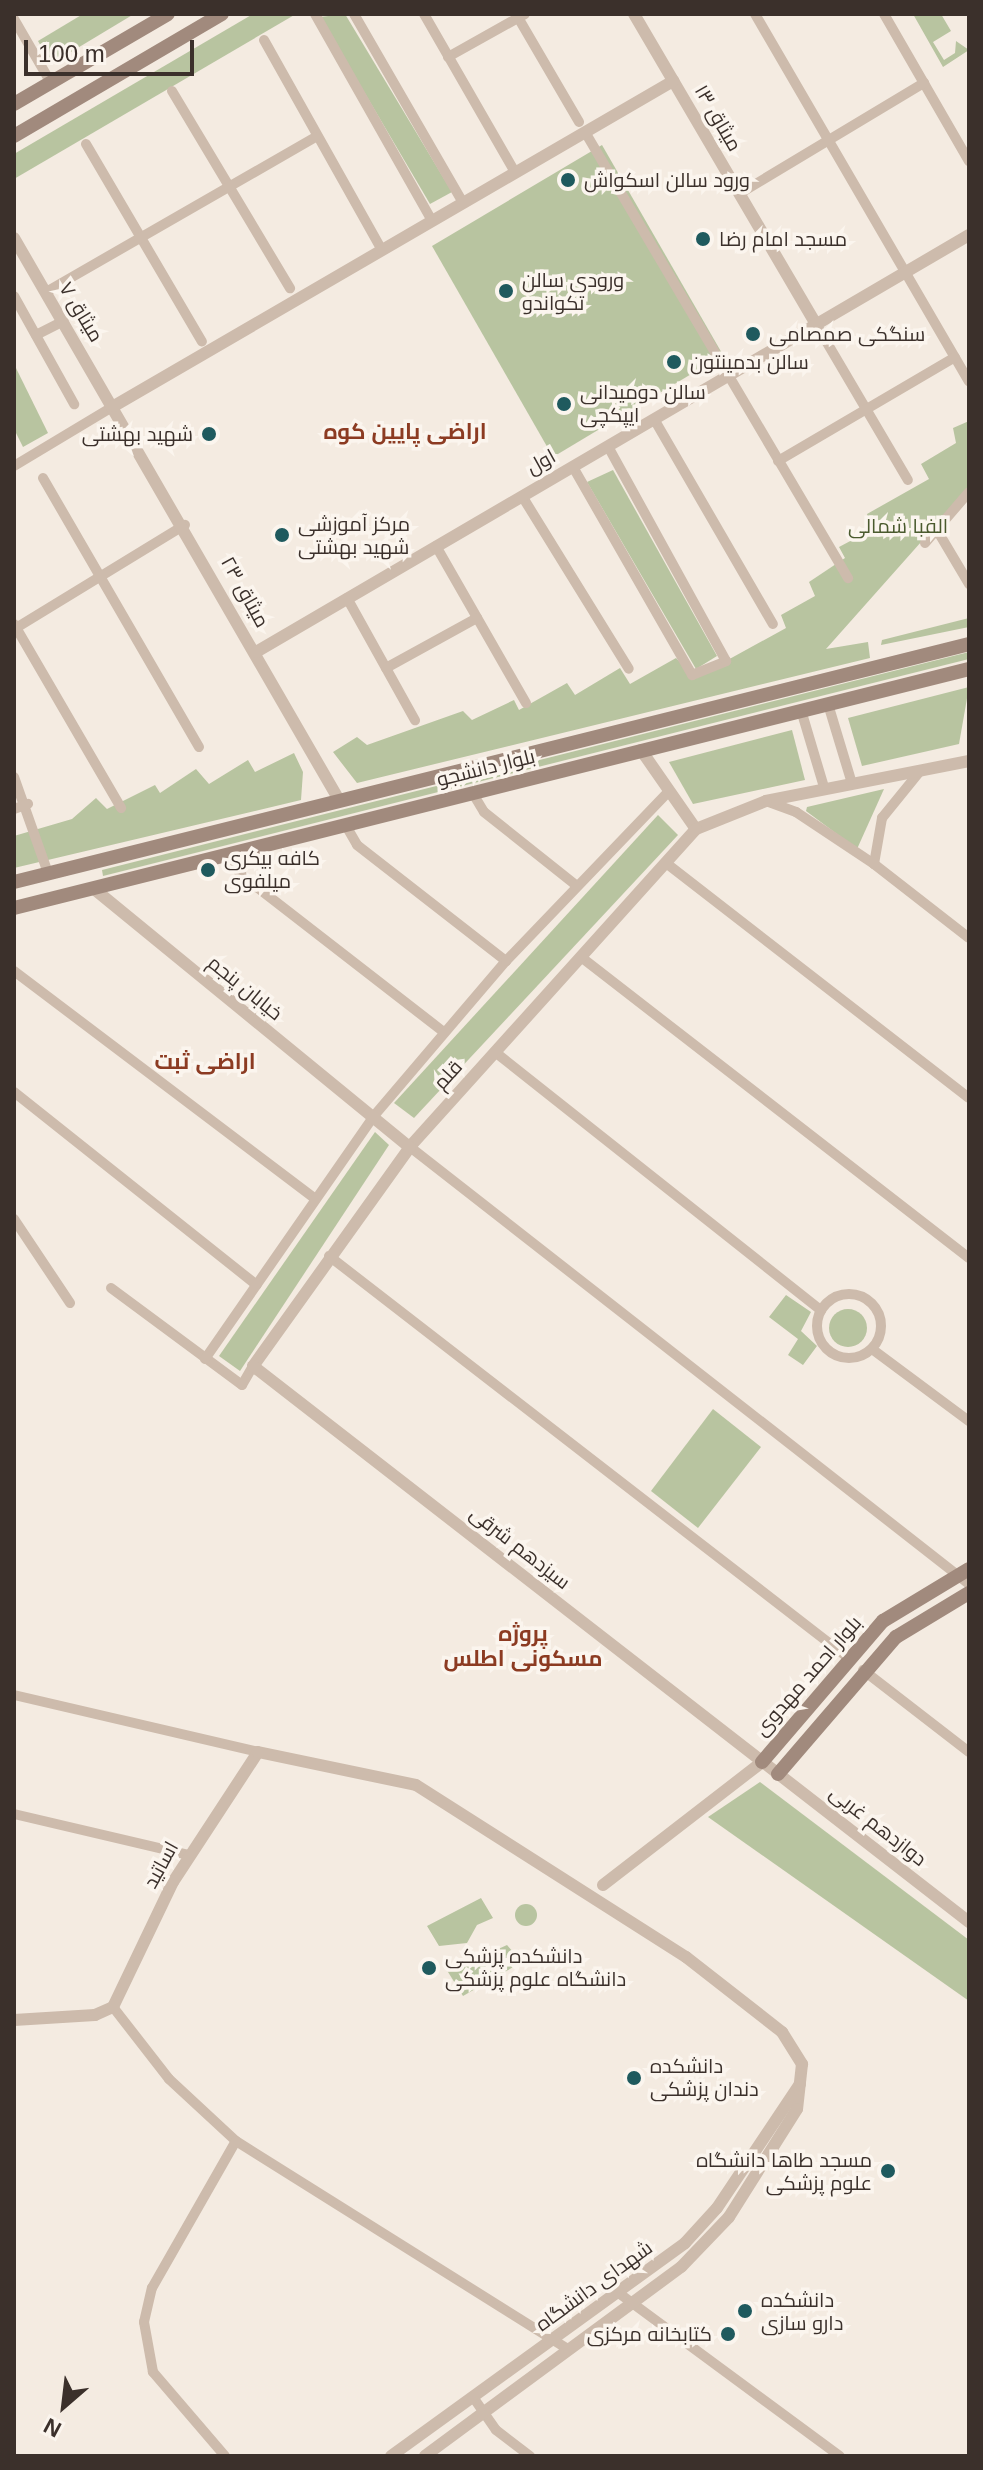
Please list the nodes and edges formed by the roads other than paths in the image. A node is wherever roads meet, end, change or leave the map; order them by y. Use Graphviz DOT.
graph roads {
  1 [pos="168,14"];
  2 [pos="222,14"];
  3 [pos="315,14"];
  4 [pos="354,14"];
  5 [pos="424,14"];
  6 [pos="634,14"];
  7 [pos="884,14"];
  8 [pos="520,15"];
  9 [pos="760,16"];
  10 [pos="14,19"];
  11 [pos="264,40"];
  12 [pos="448,57"];
  13 [pos="673,81"];
  14 [pos="51,83"];
  15 [pos="924,83"];
  16 [pos="172,91"];
  17 [pos="14,104"];
  18 [pos="582,127"];
  19 [pos="14,136"];
  20 [pos="316,137"];
  21 [pos="829,141"];
  22 [pos="86,144"];
  23 [pos="969,161"];
  24 [pos="515,172"];
  25 [pos="229,187"];
  26 [pos="739,194"];
  27 [pos="463,203"];
  28 [pos="432,221"];
  29 [pos="969,235"];
  30 [pos="14,238"];
  31 [pos="141,238"];
  32 [pos="382,250"];
  33 [pos="905,272"];
  34 [pos="290,288"];
  35 [pos="46,292"];
  36 [pos="14,296"];
  37 [pos="64,321"];
  38 [pos="816,324"];
  39 [pos="36,335"];
  40 [pos="202,342"];
  41 [pos="955,357"];
  42 [pos="728,376"];
  43 [pos="969,381"];
  44 [pos="74,404"];
  45 [pos="114,406"];
  46 [pos="865,409"];
  47 [pos="654,419"];
  48 [pos="608,446"];
  49 [pos="778,461"];
  50 [pos="14,466"];
  51 [pos="573,467"];
  52 [pos="43,478"];
  53 [pos="908,480"];
  54 [pos="969,492"];
  55 [pos="522,496"];
  56 [pos="185,525"];
  57 [pos="937,530"];
  58 [pos="925,543"];
  59 [pos="436,546"];
  60 [pos="100,577"];
  61 [pos="848,578"];
  62 [pos="969,584"];
  63 [pos="347,598"];
  64 [pos="477,618"];
  65 [pos="773,624"];
  66 [pos="15,626"];
  67 [pos="969,644"];
  68 [pos="256,652"];
  69 [pos="386,668"];
  70 [pos="629,669"];
  71 [pos="969,669"];
  72 [pos="526,703"];
  73 [pos="828,704"];
  74 [pos="801,710"];
  75 [pos="415,720"];
  76 [pos="199,747"];
  77 [pos="641,750"];
  78 [pos="969,761"];
  79 [pos="924,768"];
  80 [pos="14,777"];
  81 [pos="851,780"];
  82 [pos="824,787"];
  83 [pos="669,791"];
  84 [pos="472,792"];
  85 [pos="339,800"];
  86 [pos="766,801"];
  87 [pos="28,804"];
  88 [pos="121,808"];
  89 [pos="14,809"];
  90 [pos="345,824"];
  91 [pos="696,829"];
  92 [pos="231,853"];
  93 [pos="666,863"];
  94 [pos="84,864"];
  95 [pos="874,864"];
  96 [pos="48,873"];
  97 [pos="14,882"];
  98 [pos="577,886"];
  99 [pos="93,888"];
  100 [pos="14,908"];
  101 [pos="969,938"];
  102 [pos="581,957"];
  103 [pos="506,961"];
  104 [pos="14,971"];
  105 [pos="444,1032"];
  106 [pos="495,1052"];
  107 [pos="14,1092"];
  108 [pos="969,1098"];
  109 [pos="373,1117"];
  110 [pos="410,1147"];
  111 [pos="316,1199"];
  112 [pos="14,1219"];
  113 [pos="329,1256"];
  114 [pos="969,1258"];
  115 [pos="257,1285"];
  116 [pos="111,1288"];
  117 [pos="70,1303"];
  118 [pos="821,1310"];
  119 [pos="872,1349"];
  120 [pos="205,1359"];
  121 [pos="253,1366"];
  122 [pos="969,1421"];
  123 [pos="965,1576"];
  124 [pos="969,1593"];
  125 [pos="847,1657"];
  126 [pos="863,1670"];
  127 [pos="14,1695"];
  128 [pos="258,1752"];
  129 [pos="969,1752"];
  130 [pos="762,1762"];
  131 [pos="778,1774"];
  132 [pos="14,1814"];
  133 [pos="189,1855"];
  134 [pos="603,1885"];
  135 [pos="969,1922"];
  136 [pos="113,2007"];
  137 [pos="14,2020"];
  138 [pos="802,2082"];
  139 [pos="236,2141"];
  140 [pos="620,2294"];
  141 [pos="631,2304"];
  142 [pos="555,2339"];
  143 [pos="569,2350"];
  144 [pos="473,2397"];
  145 [pos="482,2414"];
  146 [pos="225,2456"];
  147 [pos="391,2456"];
  148 [pos="425,2456"];
  149 [pos="530,2456"];
  150 [pos="840,2456"];
  1 -- 14 [label="main road"];
  2 -- 19 [label="main road"];
  3 -- 28 [label="street"];
  4 -- 27 [label="street"];
  5 -- 12 [label="street"];
  6 -- 13 [label="street, میثاق ۱۳"];
  7 -- 15 [label="street"];
  8 -- 12 [label="street"];
  8 -- 18 [label="street"];
  9 -- 21 [label="street"];
  10 -- 14 [label="street"];
  11 -- 20 [label="street"];
  12 -- 24 [label="street"];
  13 -- 18 [label="street"];
  13 -- 26 [label="street, میثاق ۱۳"];
  14 -- 17 [label="main road"];
  15 -- 21 [label="street"];
  15 -- 23 [label="street"];
  16 -- 25 [label="street"];
  18 -- 24 [label="street"];
  18 -- 42 [label="street"];
  20 -- 25 [label="street"];
  20 -- 32 [label="street"];
  21 -- 26 [label="street"];
  21 -- 33 [label="street"];
  22 -- 31 [label="street"];
  24 -- 27 [label="street"];
  25 -- 31 [label="street"];
  25 -- 34 [label="street"];
  26 -- 38 [label="street, میثاق ۱۳"];
  27 -- 28 [label="street"];
  28 -- 32 [label="street"];
  29 -- 33 [label="street, اول"];
  30 -- 35 [label="street, میثاق ۷"];
  31 -- 35 [label="street"];
  31 -- 40 [label="street"];
  32 -- 45 [label="street"];
  33 -- 38 [label="street, اول"];
  33 -- 41 [label="street"];
  35 -- 37 [label="street, میثاق ۷"];
  36 -- 39 [label="street"];
  37 -- 39 [label="street"];
  37 -- 45 [label="street, میثاق ۷"];
  38 -- 42 [label="street, اول"];
  38 -- 46 [label="street"];
  39 -- 44 [label="street"];
  41 -- 43 [label="street"];
  41 -- 46 [label="street"];
  42 -- 47 [label="street, اول"];
  42 -- 49 [label="street"];
  45 -- 50 [label="street"];
  45 -- 56 [label="street, میثاق ۲۳"];
  46 -- 49 [label="street"];
  46 -- 53 [label="street"];
  47 -- 48 [label="street, اول"];
  47 -- 65 [label="street"];
  48 -- 51 [label="street, اول"];
  48 -- 51 [label="street"];
  49 -- 61 [label="street"];
  51 -- 55 [label="street, اول"];
  52 -- 60 [label="street"];
  54 -- 57 [label="street"];
  55 -- 59 [label="street, اول"];
  55 -- 70 [label="street"];
  56 -- 60 [label="street"];
  56 -- 68 [label="street, میثاق ۲۳"];
  57 -- 58 [label="street"];
  57 -- 62 [label="street"];
  59 -- 63 [label="street, اول"];
  59 -- 64 [label="street"];
  60 -- 66 [label="street"];
  60 -- 76 [label="street"];
  63 -- 68 [label="street, اول"];
  63 -- 69 [label="street"];
  64 -- 69 [label="street"];
  64 -- 72 [label="street"];
  66 -- 88 [label="street"];
  67 -- 85 [label="main road, بلوار دانشجو"];
  68 -- 85 [label="street, میثاق ۲۳"];
  69 -- 75 [label="street"];
  71 -- 73 [label="main road, بلوار دانشجو"];
  73 -- 74 [label="main road, بلوار دانشجو"];
  73 -- 81 [label="street"];
  74 -- 77 [label="main road, بلوار دانشجو"];
  74 -- 82 [label="street"];
  77 -- 83 [label="street"];
  77 -- 84 [label="main road, بلوار دانشجو"];
  78 -- 79 [label="street"];
  79 -- 81 [label="street"];
  79 -- 95 [label="street"];
  80 -- 87 [label="street"];
  81 -- 82 [label="street"];
  82 -- 86 [label="street"];
  83 -- 91 [label="street"];
  83 -- 98 [label="street"];
  84 -- 90 [label="main road, بلوار دانشجو"];
  84 -- 98 [label="street"];
  85 -- 94 [label="main road, بلوار دانشجو"];
  86 -- 91 [label="street"];
  86 -- 95 [label="street"];
  87 -- 89 [label="street"];
  87 -- 96 [label="street"];
  90 -- 92 [label="main road, بلوار دانشجو"];
  90 -- 103 [label="street"];
  91 -- 93 [label="street, قلم"];
  92 -- 99 [label="main road, بلوار دانشجو"];
  92 -- 105 [label="street"];
  93 -- 102 [label="street, قلم"];
  93 -- 108 [label="street"];
  94 -- 96 [label="main road, بلوار دانشجو"];
  94 -- 99 [label="main road"];
  95 -- 101 [label="street"];
  96 -- 97 [label="main road, بلوار دانشجو"];
  98 -- 103 [label="street"];
  99 -- 100 [label="main road, بلوار دانشجو"];
  99 -- 109 [label="street, خیابان پنجم"];
  102 -- 106 [label="street, قلم"];
  102 -- 114 [label="street"];
  103 -- 105 [label="street"];
  104 -- 111 [label="street"];
  105 -- 109 [label="street"];
  106 -- 110 [label="street, قلم"];
  106 -- 118 [label="street"];
  107 -- 115 [label="street"];
  109 -- 110 [label="street, خیابان پنجم"];
  109 -- 111 [label="street"];
  110 -- 113 [label="street, قلم"];
  110 -- 123 [label="street"];
  111 -- 115 [label="street"];
  112 -- 117 [label="street"];
  113 -- 121 [label="street, قلم"];
  113 -- 125 [label="street"];
  115 -- 120 [label="street"];
  116 -- 120 [label="street"];
  118 -- 119 [label="street"];
  118 -- 119 [label="street"];
  119 -- 122 [label="street"];
  120 -- 121 [label="street"];
  121 -- 130 [label="street, سیزدهم شرقی"];
  123 -- 125 [label="main road, بلوار احمد مهدوی"];
  124 -- 126 [label="main road, بلوار احمد مهدوی"];
  125 -- 130 [label="main road, بلوار احمد مهدوی"];
  126 -- 129 [label="street"];
  126 -- 131 [label="main road, بلوار احمد مهدوی"];
  127 -- 128 [label="street"];
  128 -- 133 [label="street, اساتید"];
  128 -- 138 [label="street"];
  130 -- 131 [label="street, دوازدهم غربی"];
  130 -- 134 [label="street"];
  131 -- 135 [label="street, دوازدهم غربی"];
  132 -- 133 [label="street"];
  133 -- 136 [label="street, اساتید"];
  136 -- 137 [label="street"];
  136 -- 139 [label="street"];
  138 -- 140 [label="street, شهدای دانشگاه"];
  138 -- 141 [label="street, شهدای دانشگاه"];
  139 -- 142 [label="street"];
  139 -- 146 [label="street"];
  140 -- 141 [label="street"];
  140 -- 142 [label="street, شهدای دانشگاه"];
  141 -- 143 [label="street, شهدای دانشگاه"];
  141 -- 150 [label="street"];
  142 -- 143 [label="street"];
  142 -- 144 [label="street, شهدای دانشگاه"];
  143 -- 145 [label="street, شهدای دانشگاه"];
  144 -- 145 [label="street"];
  144 -- 147 [label="street, شهدای دانشگاه"];
  145 -- 148 [label="street, شهدای دانشگاه"];
  145 -- 149 [label="street"];
}
